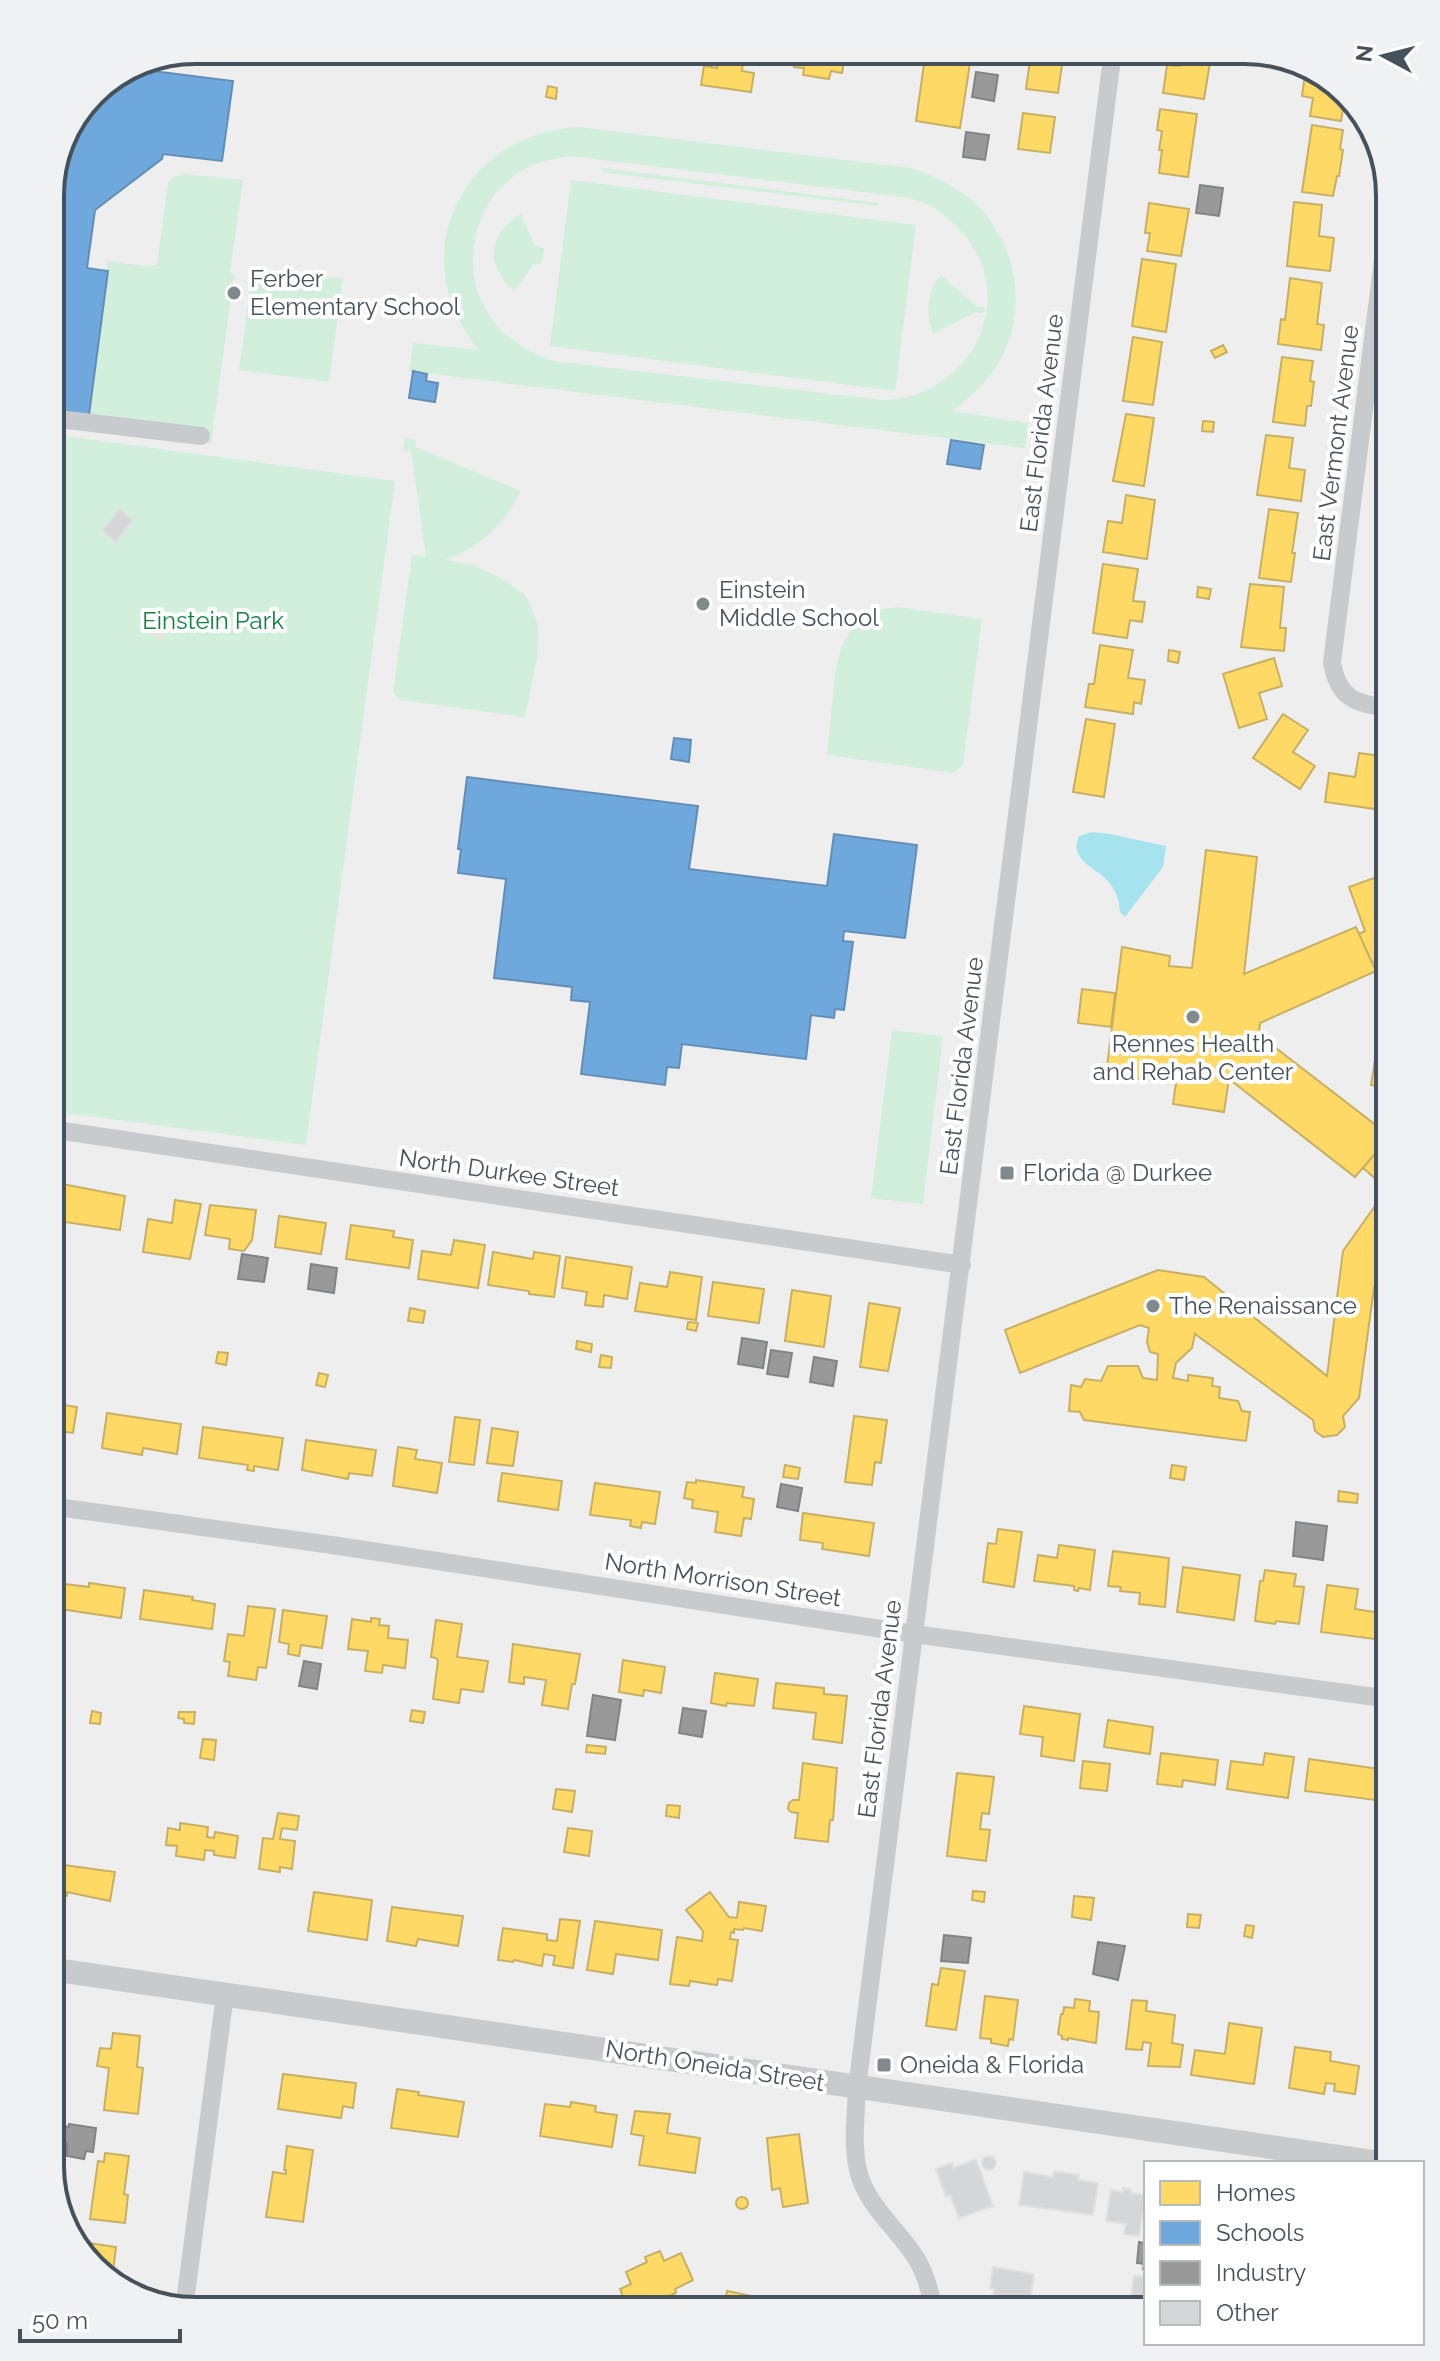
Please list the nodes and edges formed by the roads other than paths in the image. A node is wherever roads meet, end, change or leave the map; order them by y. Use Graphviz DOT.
graph roads {
  1 [pos="1111,64"];
  2 [pos="1376,328"];
  3 [pos="64,420"];
  4 [pos="201,436"];
  5 [pos="1376,706"];
  6 [pos="64,1131"];
  7 [pos="962,1265"];
  8 [pos="64,1508"];
  9 [pos="914,1634"];
  10 [pos="1376,1697"];
  11 [pos="64,1971"];
  12 [pos="225,1994"];
  13 [pos="857,2088"];
  14 [pos="1367,2161"];
  15 [pos="186,2297"];
  16 [pos="931,2297"];
  1 -- 7 [label="street, East Florida Avenue"];
  2 -- 5 [label="street, East Vermont Avenue"];
  3 -- 4 [label="street"];
  6 -- 7 [label="street, North Durkee Street"];
  7 -- 9 [label="street, East Florida Avenue"];
  8 -- 9 [label="street, North Morrison Street"];
  9 -- 10 [label="street, North Morrison Street"];
  9 -- 13 [label="street, East Florida Avenue"];
  11 -- 12 [label="street, North Oneida Street"];
  12 -- 13 [label="street, North Oneida Street"];
  12 -- 15 [label="street"];
  13 -- 14 [label="street, North Oneida Street"];
  13 -- 16 [label="street, East Florida Avenue"];
}
